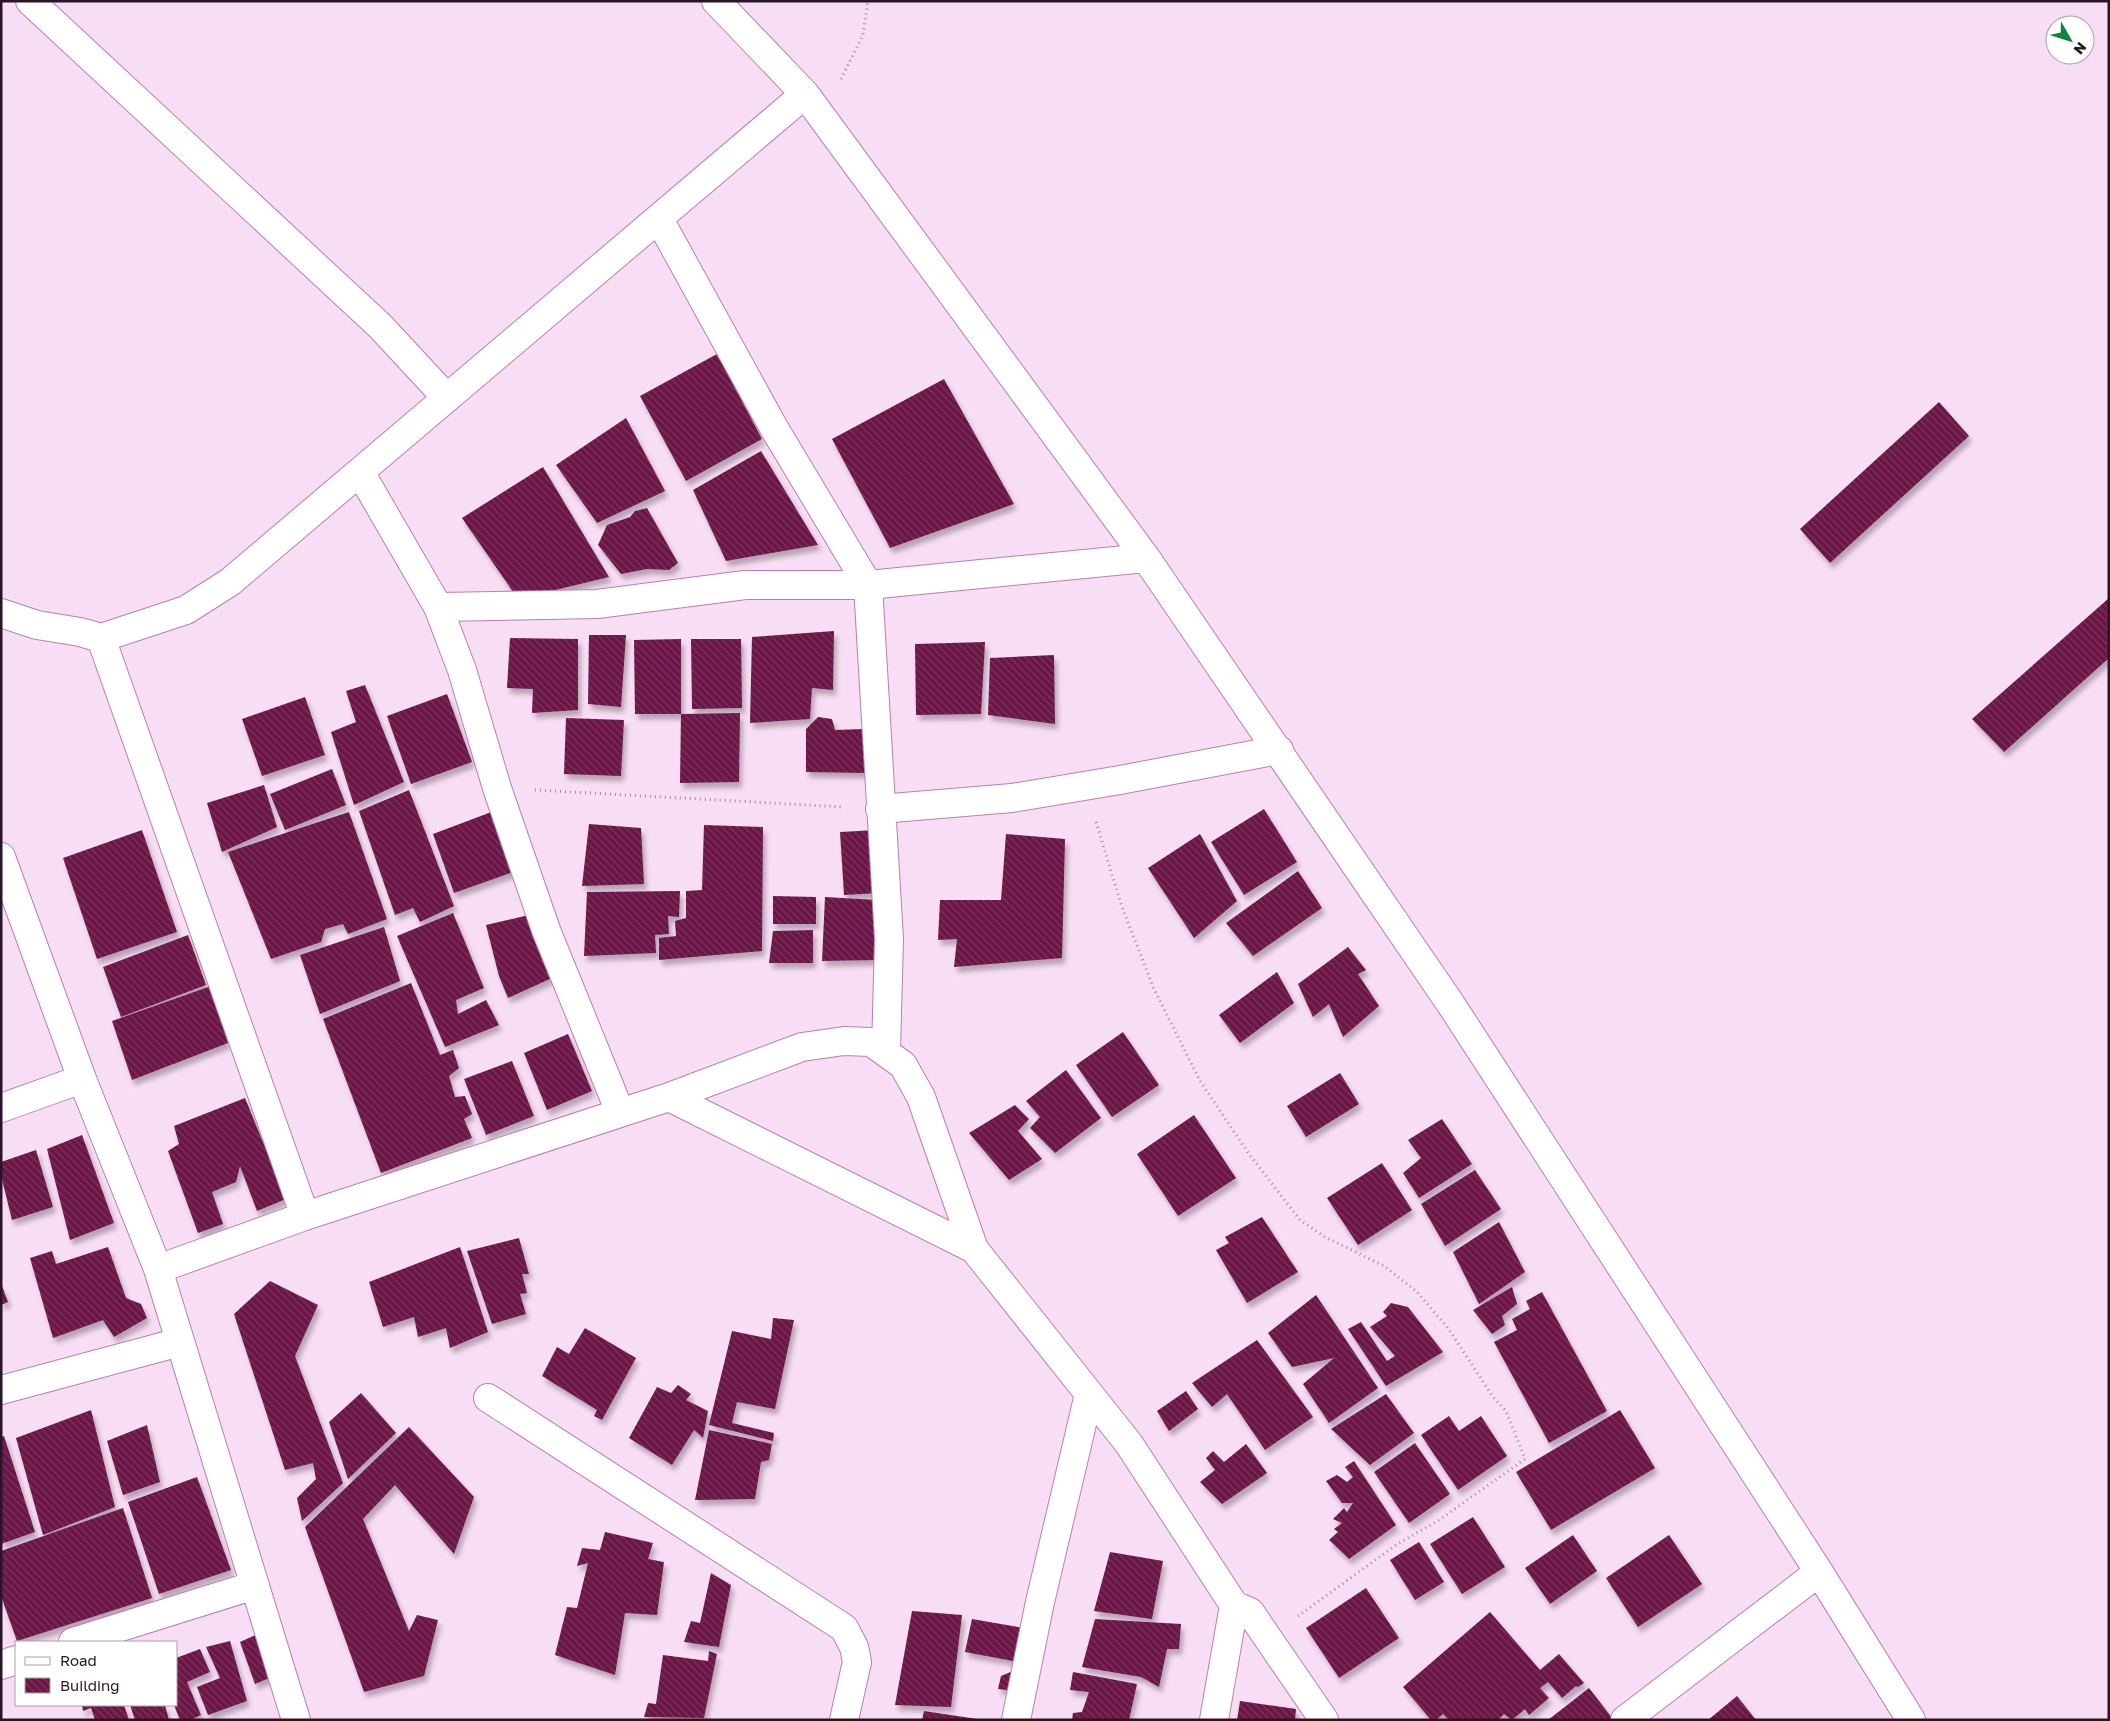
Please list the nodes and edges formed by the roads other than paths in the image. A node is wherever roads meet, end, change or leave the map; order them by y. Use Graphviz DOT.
graph roads {
  1 [pos="30,1"];
  2 [pos="716,1"];
  3 [pos="810,101"];
  4 [pos="659,219"];
  5 [pos="446,397"];
  6 [pos="360,472"];
  7 [pos="1146,558"];
  8 [pos="868,586"];
  9 [pos="438,607"];
  10 [pos="1,612"];
  11 [pos="101,638"];
  12 [pos="1280,750"];
  13 [pos="880,809"];
  14 [pos="1,857"];
  15 [pos="886,1051"];
  16 [pos="82,1079"];
  17 [pos="669,1097"];
  18 [pos="1,1108"];
  19 [pos="620,1112"];
  20 [pos="305,1216"];
  21 [pos="974,1249"];
  22 [pos="158,1269"];
  23 [pos="180,1342"];
  24 [pos="1,1390"];
  25 [pos="1089,1394"];
  26 [pos="488,1398"];
  27 [pos="1818,1572"];
  28 [pos="255,1585"];
  29 [pos="1242,1608"];
  30 [pos="76,1641"];
  31 [pos="15,1660"];
  32 [pos="1,1665"];
  33 [pos="296,1720"];
  34 [pos="844,1720"];
  35 [pos="1016,1720"];
  36 [pos="1214,1720"];
  37 [pos="1324,1720"];
  38 [pos="1625,1720"];
  39 [pos="1911,1720"];
  1 -- 5 [label="street"];
  2 -- 3 [label="street"];
  3 -- 4 [label="street"];
  3 -- 7 [label="street"];
  4 -- 5 [label="street"];
  4 -- 8 [label="street"];
  5 -- 6 [label="street"];
  6 -- 9 [label="street"];
  6 -- 11 [label="street"];
  7 -- 8 [label="street"];
  7 -- 12 [label="street"];
  8 -- 9 [label="street"];
  8 -- 13 [label="street"];
  9 -- 19 [label="street"];
  10 -- 11 [label="street"];
  11 -- 20 [label="street"];
  12 -- 13 [label="street"];
  12 -- 27 [label="street"];
  13 -- 15 [label="street"];
  14 -- 16 [label="street"];
  15 -- 17 [label="street"];
  15 -- 21 [label="street"];
  16 -- 18 [label="street"];
  16 -- 22 [label="street"];
  17 -- 19 [label="street"];
  17 -- 21 [label="street"];
  19 -- 20 [label="street"];
  20 -- 22 [label="street"];
  21 -- 25 [label="street"];
  22 -- 23 [label="street"];
  23 -- 24 [label="street"];
  23 -- 28 [label="street"];
  25 -- 29 [label="street"];
  25 -- 35 [label="street"];
  26 -- 34 [label="street"];
  27 -- 38 [label="street"];
  27 -- 39 [label="street"];
  28 -- 30 [label="street"];
  28 -- 33 [label="street"];
  29 -- 36 [label="street"];
  29 -- 37 [label="street"];
  31 -- 32 [label="street"];
}
